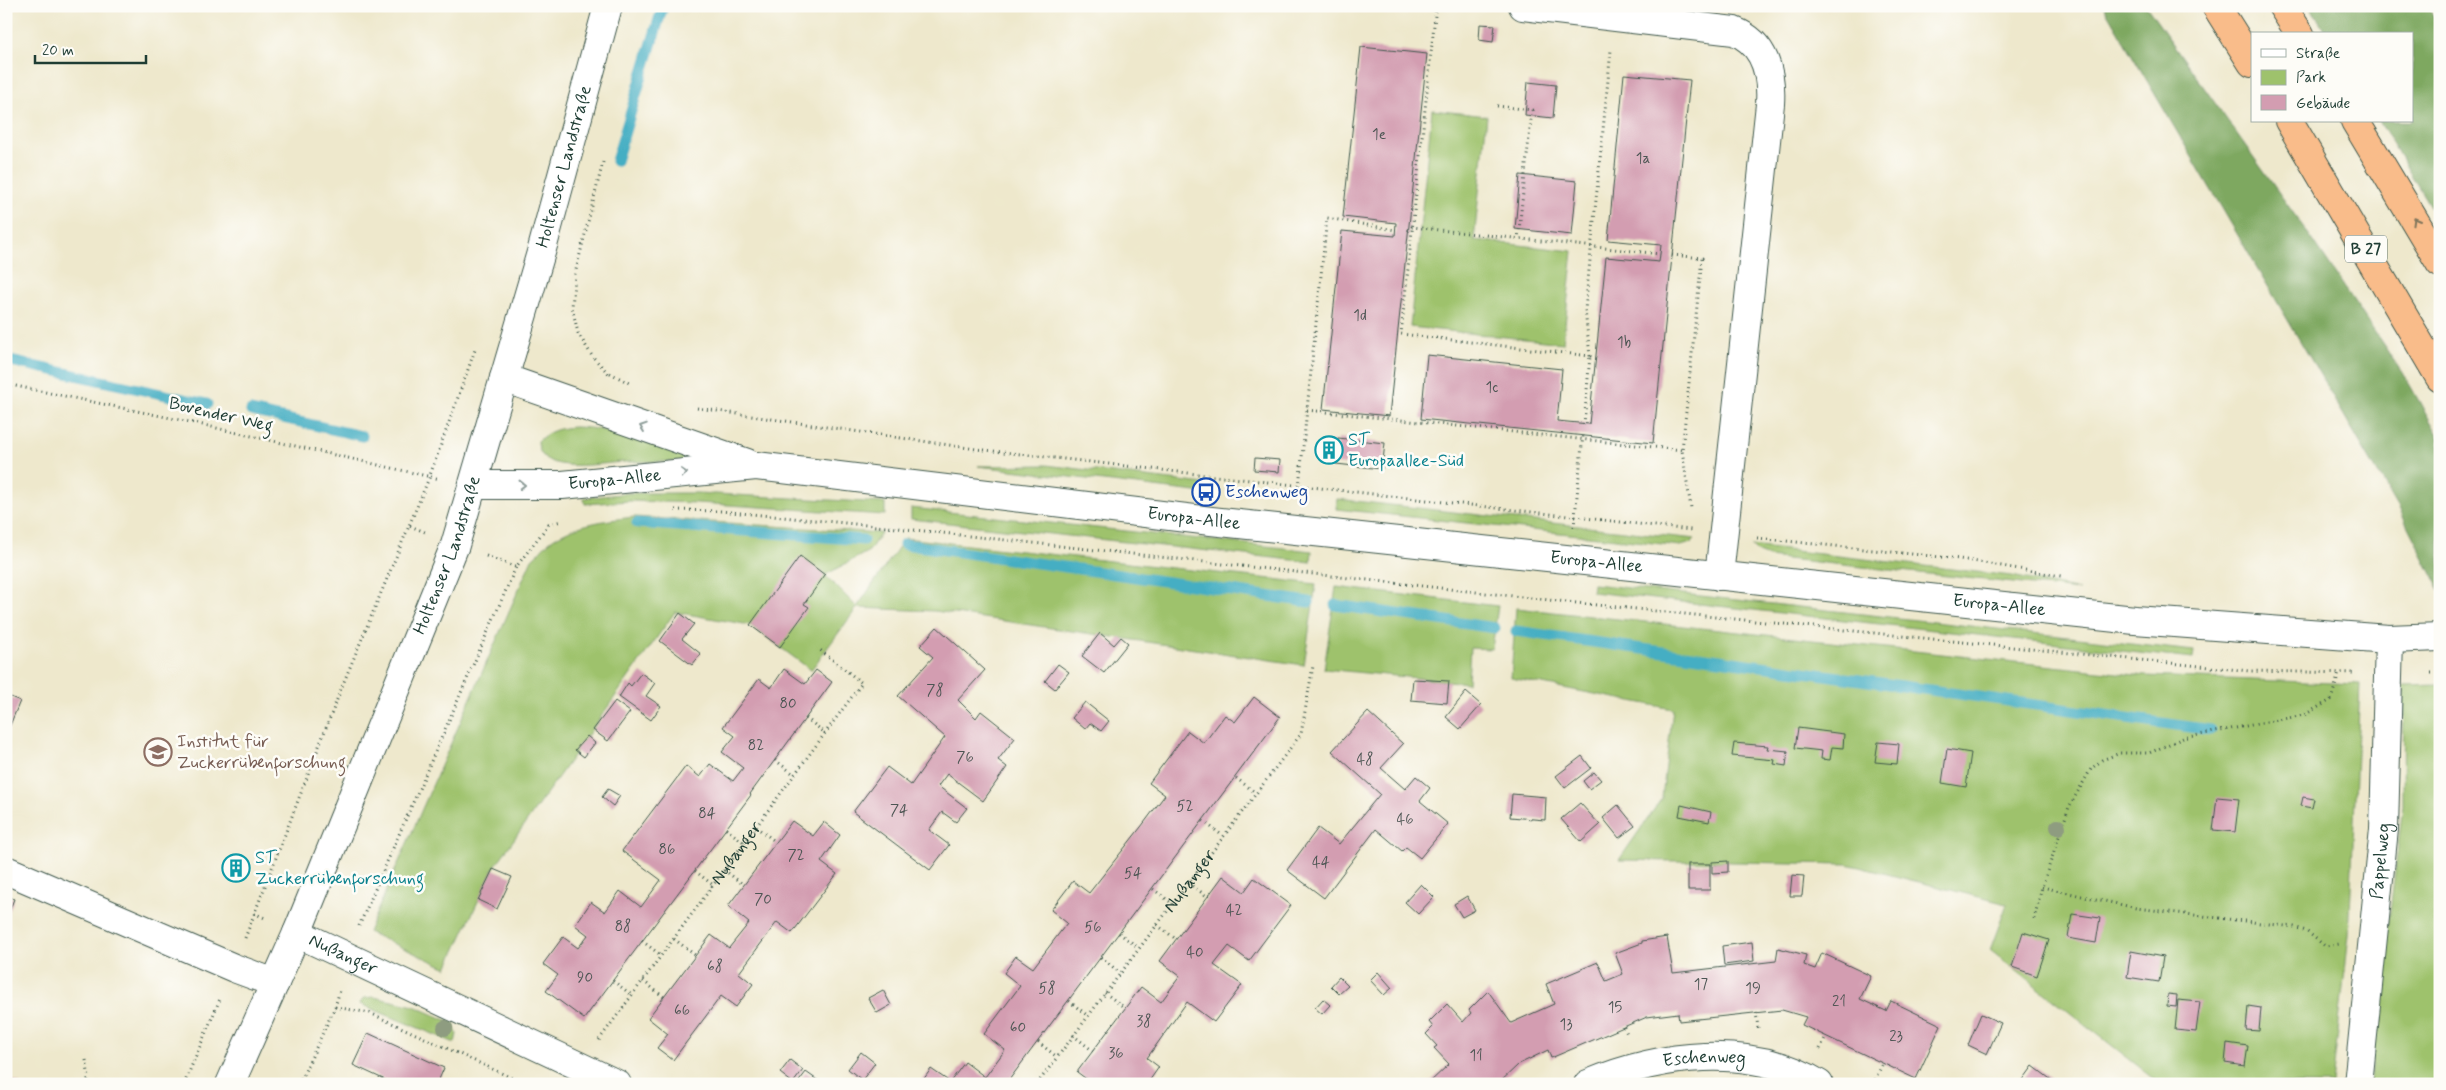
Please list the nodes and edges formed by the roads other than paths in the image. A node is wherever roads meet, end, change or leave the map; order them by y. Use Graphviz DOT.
graph roads {
  1 [pos="608,6"];
  2 [pos="1523,6"];
  3 [pos="2216,6"];
  4 [pos="2282,6"];
  5 [pos="2299,32"];
  6 [pos="2251,61"];
  7 [pos="2290,122"];
  8 [pos="2356,122"];
  9 [pos="2440,263"];
  10 [pos="504,378"];
  11 [pos="2440,378"];
  12 [pos="756,466"];
  13 [pos="473,485"];
  14 [pos="1718,576"];
  15 [pos="2433,637"];
  16 [pos="2389,639"];
  17 [pos="6,870"];
  18 [pos="296,933"];
  19 [pos="275,983"];
  20 [pos="230,1084"];
  21 [pos="617,1084"];
  22 [pos="1588,1084"];
  23 [pos="1819,1084"];
  24 [pos="2358,1084"];
  1 -- 10 [label="street, Holtenser Landstraße"];
  2 -- 14 [label="street"];
  3 -- 6 [label="highway"];
  4 -- 5 [label="highway"];
  7 -- 11 [label="highway, B 27"];
  9 -- 8 [label="highway, one-way"];
  12 -- 10 [label="street, Europa-Allee, one-way"];
  10 -- 13 [label="street, Holtenser Landstraße"];
  13 -- 12 [label="street, Europa-Allee, one-way"];
  12 -- 14 [label="street, Europa-Allee"];
  13 -- 18 [label="street, Holtenser Landstraße"];
  14 -- 16 [label="street, Europa-Allee"];
  15 -- 16 [label="street, Europa-Allee"];
  16 -- 24 [label="street, Pappelweg"];
  17 -- 19 [label="street"];
  18 -- 19 [label="street, Holtenser Landstraße"];
  18 -- 21 [label="street, Nußanger"];
  19 -- 20 [label="street, Holtenser Landstraße"];
  22 -- 23 [label="street, Eschenweg"];
}
